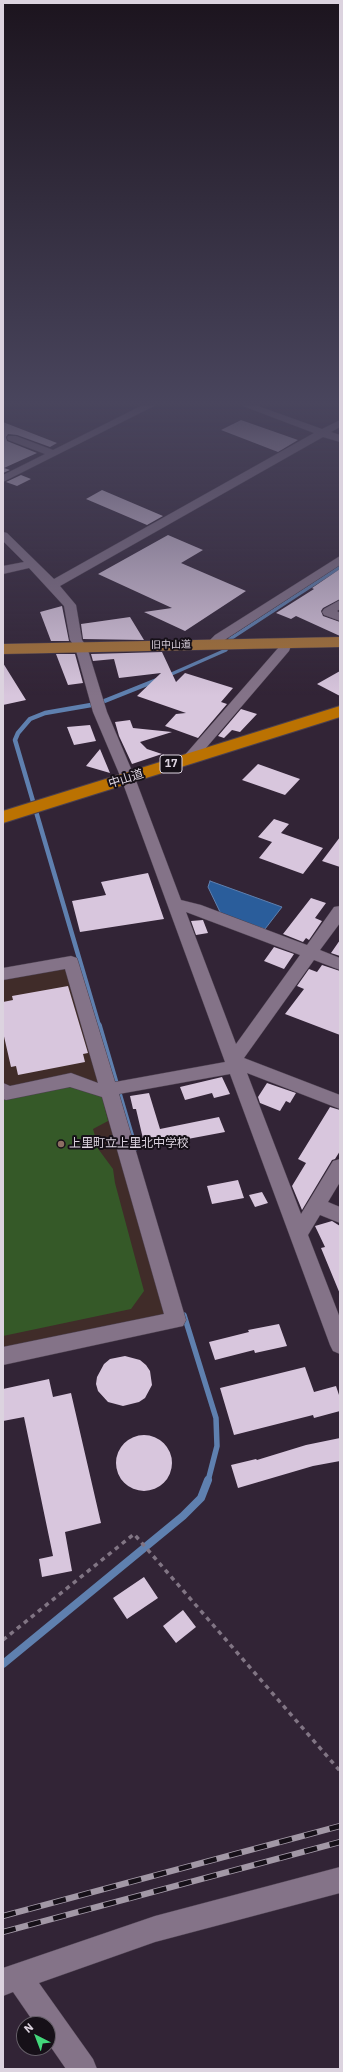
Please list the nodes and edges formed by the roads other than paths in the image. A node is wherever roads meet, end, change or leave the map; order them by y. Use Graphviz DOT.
graph roads {
  1 [pos="198,503"];
  2 [pos="3,535"];
  3 [pos="340,560"];
  4 [pos="32,564"];
  5 [pos="3,570"];
  6 [pos="53,584"];
  7 [pos="340,604"];
  8 [pos="340,617"];
  9 [pos="340,642"];
  10 [pos="286,643"];
  11 [pos="224,644"];
  12 [pos="80,647"];
  13 [pos="3,649"];
  14 [pos="340,711"];
  15 [pos="189,759"];
  16 [pos="128,778"];
  17 [pos="3,817"];
  18 [pos="173,903"];
  19 [pos="338,916"];
  20 [pos="310,953"];
  21 [pos="340,964"];
  22 [pos="3,974"];
  23 [pos="234,1064"];
  24 [pos="114,1088"];
  25 [pos="3,1090"];
  26 [pos="340,1102"];
  27 [pos="340,1166"];
  28 [pos="316,1205"];
  29 [pos="340,1215"];
  30 [pos="298,1235"];
  31 [pos="340,1345"];
  32 [pos="3,1356"];
  33 [pos="340,1880"];
  34 [pos="11,1980"];
  35 [pos="83,2069"];
  1 -- 6 [label="street"];
  2 -- 4 [label="street"];
  3 -- 11 [label="street"];
  4 -- 5 [label="street"];
  4 -- 6 [label="street"];
  6 -- 12 [label="street"];
  7 -- 8 [label="street"];
  9 -- 10 [label="main road, 旧中山道"];
  10 -- 11 [label="main road, 旧中山道"];
  10 -- 15 [label="street"];
  11 -- 12 [label="main road, 旧中山道"];
  12 -- 13 [label="main road, 旧中山道"];
  12 -- 16 [label="street"];
  14 -- 15 [label="highway, 中山道 / 17"];
  15 -- 16 [label="highway, 中山道 / 17"];
  16 -- 17 [label="highway, 中山道 / 17"];
  16 -- 18 [label="street"];
  18 -- 20 [label="street"];
  18 -- 23 [label="street"];
  19 -- 20 [label="street"];
  20 -- 21 [label="street"];
  20 -- 23 [label="street"];
  22 -- 24 [label="street"];
  23 -- 24 [label="street"];
  23 -- 26 [label="street"];
  23 -- 30 [label="street"];
  24 -- 25 [label="street"];
  24 -- 32 [label="street"];
  27 -- 28 [label="street"];
  28 -- 29 [label="street"];
  28 -- 30 [label="street"];
  30 -- 31 [label="street"];
  33 -- 34 [label="street"];
  34 -- 35 [label="street"];
}
